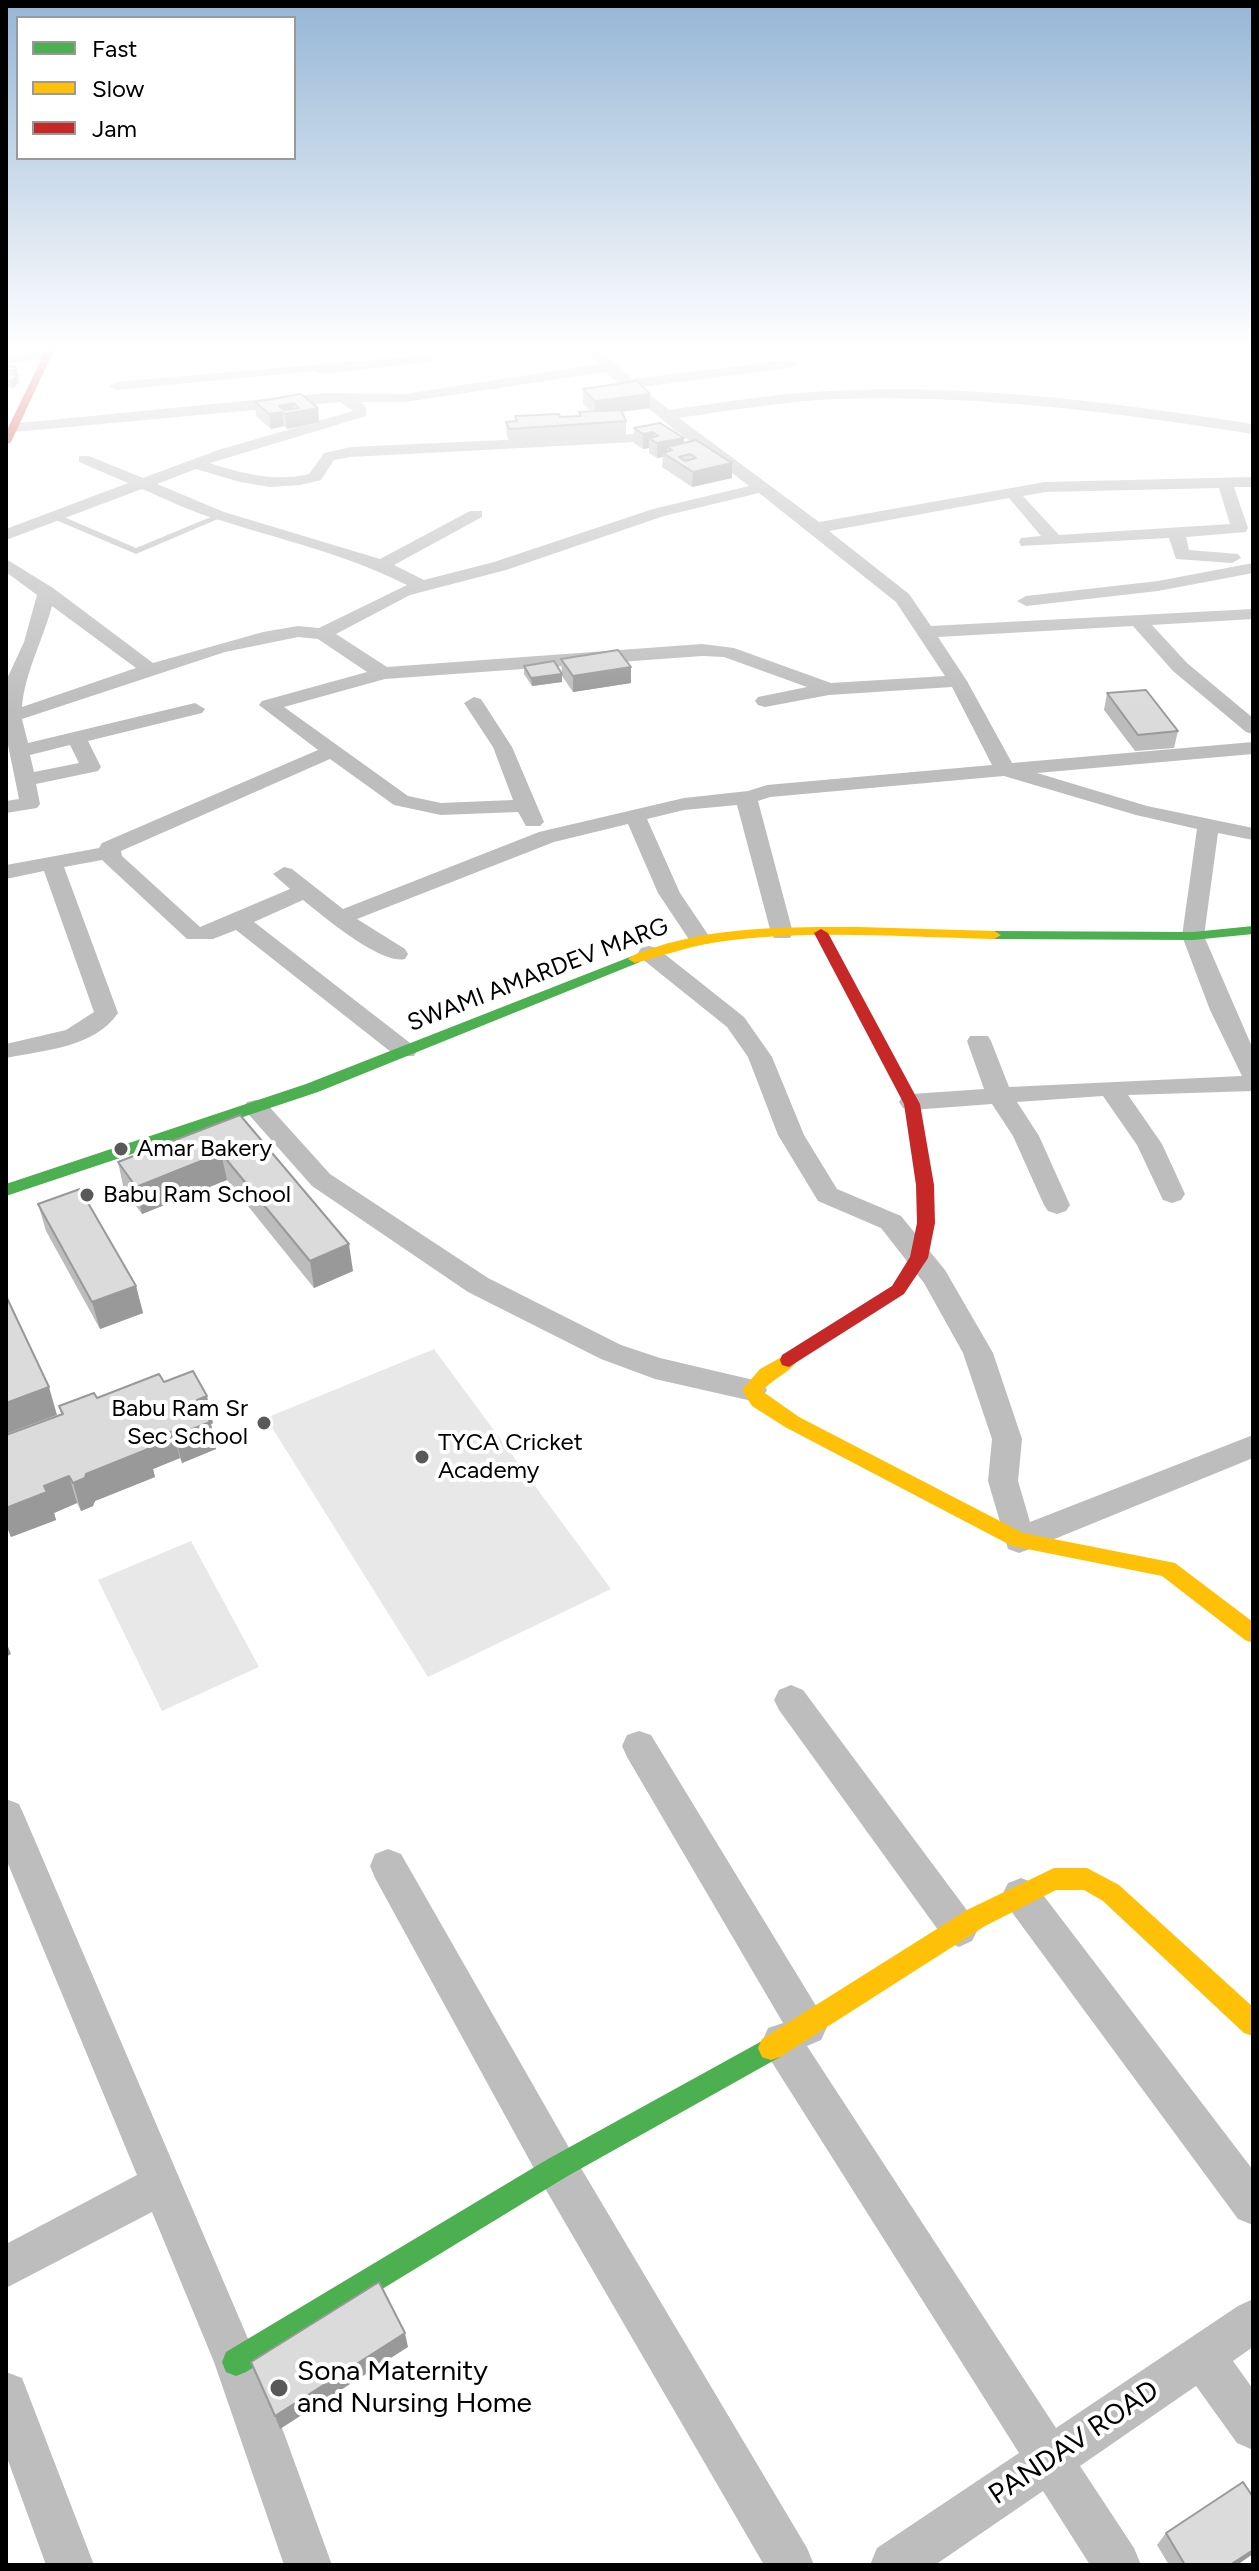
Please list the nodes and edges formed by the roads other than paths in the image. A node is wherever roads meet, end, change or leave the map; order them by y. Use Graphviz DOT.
graph roads {
  1 [pos="108,470"];
  2 [pos="178,470"];
  3 [pos="217,470"];
  4 [pos="320,470"];
  5 [pos="737,470"];
  6 [pos="1253,482"];
  7 [pos="136,483"];
  8 [pos="1225,483"];
  9 [pos="761,488"];
  10 [pos="1012,492"];
  11 [pos="476,514"];
  12 [pos="54,516"];
  13 [pos="221,516"];
  14 [pos="816,528"];
  15 [pos="1176,531"];
  16 [pos="6,535"];
  17 [pos="1055,540"];
  18 [pos="1027,542"];
  19 [pos="1253,558"];
  20 [pos="6,564"];
  21 [pos="381,565"];
  22 [pos="1253,568"];
  23 [pos="422,586"];
  24 [pos="47,592"];
  25 [pos="1026,601"];
  26 [pos="1253,614"];
  27 [pos="1136,618"];
  28 [pos="924,632"];
  29 [pos="322,634"];
  30 [pos="152,671"];
  31 [pos="384,673"];
  32 [pos="958,681"];
  33 [pos="829,689"];
  34 [pos="765,701"];
  35 [pos="474,703"];
  36 [pos="195,709"];
  37 [pos="9,717"];
  38 [pos="1253,728"];
  39 [pos="77,738"];
  40 [pos="1253,748"];
  41 [pos="21,751"];
  42 [pos="330,752"];
  43 [pos="1005,770"];
  44 [pos="25,780"];
  45 [pos="751,797"];
  46 [pos="524,806"];
  47 [pos="6,807"];
  48 [pos="635,816"];
  49 [pos="1208,825"];
  50 [pos="1253,834"];
  51 [pos="547,837"];
  52 [pos="111,852"];
  53 [pos="52,863"];
  54 [pos="6,872"];
  55 [pos="284,874"];
  56 [pos="304,891"];
  57 [pos="340,918"];
  58 [pos="238,921"];
  59 [pos="1253,930"];
  60 [pos="782,933"];
  61 [pos="821,933"];
  62 [pos="1193,936"];
  63 [pos="700,939"];
  64 [pos="649,953"];
  65 [pos="397,954"];
  66 [pos="979,1041"];
  67 [pos="6,1051"];
  68 [pos="405,1051"];
  69 [pos="1253,1074"];
  70 [pos="1253,1083"];
  71 [pos="1110,1088"];
  72 [pos="999,1095"];
  73 [pos="912,1102"];
  74 [pos="256,1108"];
  75 [pos="6,1190"];
  76 [pos="1172,1194"];
  77 [pos="1057,1205"];
  78 [pos="919,1257"];
  79 [pos="752,1390"];
  80 [pos="1253,1446"];
  81 [pos="1019,1540"];
  82 [pos="1253,1634"];
  83 [pos="791,1700"];
  84 [pos="639,1746"];
  85 [pos="6,1815"];
  86 [pos="388,1866"];
  87 [pos="1021,1895"];
  88 [pos="959,1929"];
  89 [pos="1253,2024"];
  90 [pos="794,2034"];
  91 [pos="557,2168"];
  92 [pos="162,2184"];
  93 [pos="1253,2204"];
  94 [pos="6,2267"];
  95 [pos="1253,2321"];
  96 [pos="1202,2356"];
  97 [pos="236,2362"];
  98 [pos="6,2394"];
  99 [pos="1253,2427"];
  100 [pos="1051,2460"];
  101 [pos="897,2564"];
  102 [pos="70,2565"];
  103 [pos="308,2565"];
  104 [pos="790,2565"];
  105 [pos="1117,2565"];
  1 -- 7 [label="street"];
  2 -- 7 [label="street"];
  3 -- 4 [label="street"];
  5 -- 9 [label="street"];
  6 -- 8 [label="street"];
  7 -- 12 [label="street"];
  7 -- 13 [label="street"];
  8 -- 10 [label="street"];
  8 -- 15 [label="street"];
  9 -- 14 [label="street"];
  9 -- 23 [label="street"];
  10 -- 14 [label="street"];
  10 -- 17 [label="street"];
  11 -- 21 [label="street"];
  12 -- 13 [label="lane"];
  12 -- 16 [label="street"];
  13 -- 21 [label="street"];
  14 -- 28 [label="street"];
  15 -- 17 [label="street"];
  15 -- 19 [label="street"];
  17 -- 18 [label="street"];
  20 -- 24 [label="street"];
  21 -- 23 [label="street"];
  22 -- 25 [label="street"];
  23 -- 29 [label="street"];
  24 -- 30 [label="street"];
  24 -- 37 [label="street"];
  26 -- 27 [label="street"];
  27 -- 28 [label="street"];
  27 -- 38 [label="street"];
  28 -- 32 [label="street"];
  29 -- 30 [label="street"];
  29 -- 31 [label="street"];
  30 -- 37 [label="street"];
  31 -- 33 [label="street"];
  31 -- 42 [label="street"];
  32 -- 33 [label="street"];
  32 -- 43 [label="street"];
  33 -- 34 [label="street"];
  35 -- 46 [label="street"];
  36 -- 39 [label="street"];
  37 -- 41 [label="street"];
  39 -- 41 [label="street"];
  39 -- 44 [label="street"];
  40 -- 43 [label="street"];
  41 -- 44 [label="street"];
  42 -- 46 [label="street"];
  42 -- 52 [label="street"];
  43 -- 45 [label="street"];
  43 -- 49 [label="street"];
  44 -- 47 [label="street"];
  45 -- 48 [label="street"];
  45 -- 60 [label="street"];
  46 -- 51 [label="street"];
  48 -- 51 [label="street"];
  48 -- 63 [label="street"];
  49 -- 50 [label="street"];
  49 -- 62 [label="street"];
  51 -- 57 [label="street"];
  52 -- 53 [label="street"];
  52 -- 58 [label="street"];
  53 -- 54 [label="street"];
  53 -- 67 [label="street"];
  55 -- 56 [label="street"];
  56 -- 57 [label="street"];
  56 -- 58 [label="street"];
  57 -- 65 [label="street"];
  58 -- 68 [label="street"];
  59 -- 62 [label="street, SWAMI AMARDEV MARG"];
  60 -- 61 [label="street, SWAMI AMARDEV MARG"];
  60 -- 63 [label="street, SWAMI AMARDEV MARG"];
  61 -- 62 [label="street, SWAMI AMARDEV MARG"];
  61 -- 73 [label="street"];
  62 -- 69 [label="street"];
  63 -- 64 [label="street, SWAMI AMARDEV MARG"];
  64 -- 68 [label="street, SWAMI AMARDEV MARG"];
  64 -- 78 [label="street"];
  66 -- 72 [label="street"];
  68 -- 74 [label="street, SWAMI AMARDEV MARG"];
  70 -- 71 [label="street"];
  71 -- 72 [label="street"];
  71 -- 76 [label="street"];
  72 -- 73 [label="street"];
  72 -- 77 [label="street"];
  73 -- 78 [label="street"];
  74 -- 75 [label="street, SWAMI AMARDEV MARG"];
  74 -- 79 [label="street"];
  78 -- 79 [label="street"];
  78 -- 81 [label="street"];
  79 -- 81 [label="street"];
  80 -- 81 [label="street"];
  81 -- 82 [label="street"];
  83 -- 88 [label="street"];
  84 -- 90 [label="street"];
  85 -- 92 [label="street"];
  86 -- 91 [label="street"];
  87 -- 88 [label="street"];
  87 -- 89 [label="street"];
  87 -- 93 [label="street"];
  88 -- 90 [label="street"];
  90 -- 91 [label="street"];
  90 -- 100 [label="street"];
  91 -- 97 [label="street"];
  91 -- 104 [label="street"];
  92 -- 94 [label="street"];
  92 -- 97 [label="street"];
  95 -- 96 [label="street, PANDAV ROAD"];
  96 -- 99 [label="street"];
  96 -- 100 [label="street, PANDAV ROAD"];
  97 -- 103 [label="street"];
  98 -- 102 [label="street"];
  100 -- 101 [label="street, PANDAV ROAD"];
  100 -- 105 [label="street"];
}
